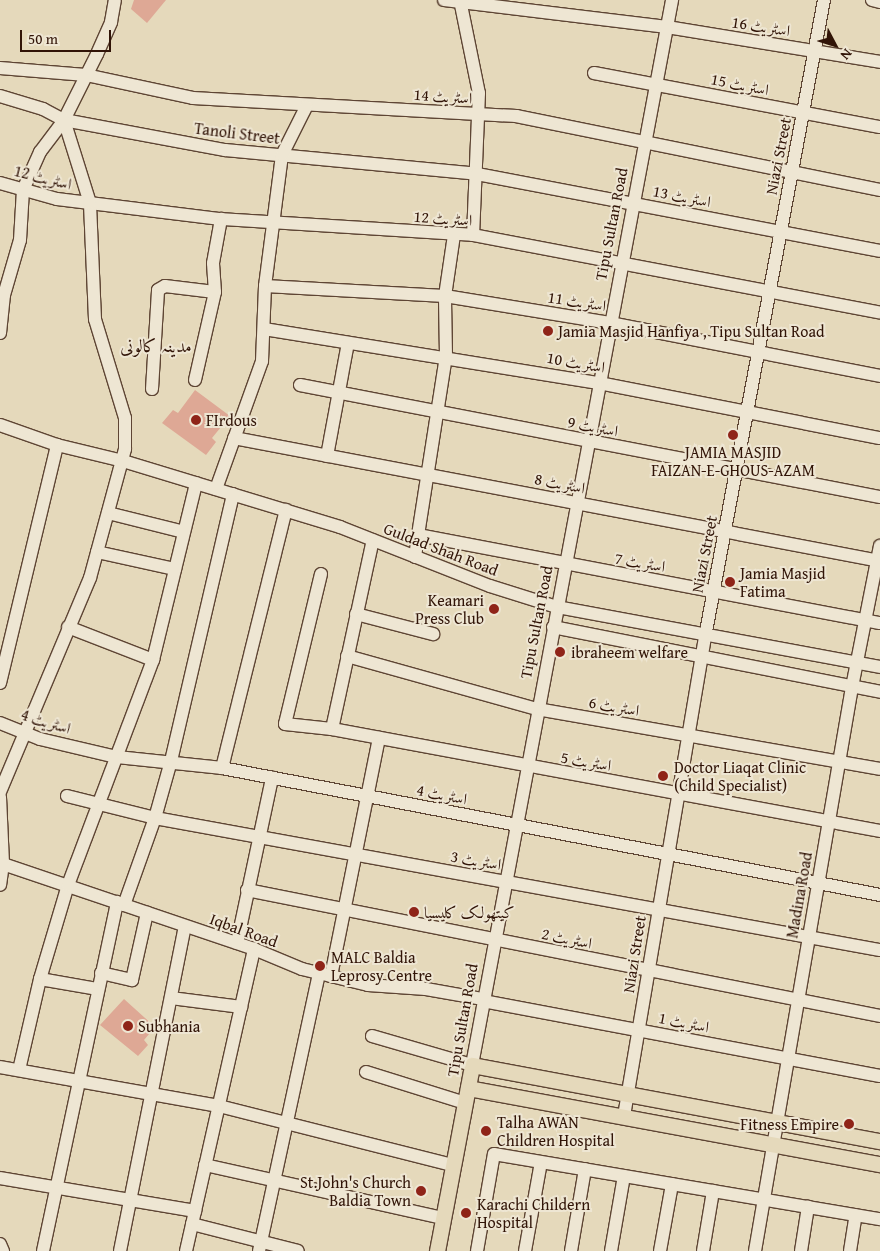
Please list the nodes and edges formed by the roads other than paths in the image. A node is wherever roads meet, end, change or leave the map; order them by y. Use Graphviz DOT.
graph roads {
  1 [pos="115,0"];
  2 [pos="444,0"];
  3 [pos="672,0"];
  4 [pos="824,0"];
  5 [pos="872,0"];
  6 [pos="460,1"];
  7 [pos="880,2"];
  8 [pos="667,27"];
  9 [pos="814,51"];
  10 [pos="880,62"];
  11 [pos="0,68"];
  12 [pos="594,73"];
  13 [pos="86,75"];
  14 [pos="656,85"];
  15 [pos="0,96"];
  16 [pos="306,107"];
  17 [pos="803,112"];
  18 [pos="478,114"];
  19 [pos="64,120"];
  20 [pos="880,127"];
  21 [pos="644,144"];
  22 [pos="282,155"];
  23 [pos="792,173"];
  24 [pos="477,174"];
  25 [pos="0,183"];
  26 [pos="24,190"];
  27 [pos="880,190"];
  28 [pos="90,203"];
  29 [pos="633,204"];
  30 [pos="221,219"];
  31 [pos="273,220"];
  32 [pos="780,232"];
  33 [pos="454,235"];
  34 [pos="473,236"];
  35 [pos="880,251"];
  36 [pos="622,262"];
  37 [pos="265,286"];
  38 [pos="770,291"];
  39 [pos="215,292"];
  40 [pos="2,294"];
  41 [pos="445,296"];
  42 [pos="880,313"];
  43 [pos="610,323"];
  44 [pos="264,329"];
  45 [pos="0,333"];
  46 [pos="348,343"];
  47 [pos="758,352"];
  48 [pos="446,356"];
  49 [pos="880,376"];
  50 [pos="195,380"];
  51 [pos="599,383"];
  52 [pos="300,385"];
  53 [pos="152,389"];
  54 [pos="338,393"];
  55 [pos="438,412"];
  56 [pos="747,412"];
  57 [pos="0,425"];
  58 [pos="234,438"];
  59 [pos="880,438"];
  60 [pos="588,441"];
  61 [pos="57,445"];
  62 [pos="327,456"];
  63 [pos="122,461"];
  64 [pos="736,470"];
  65 [pos="428,475"];
  66 [pos="196,483"];
  67 [pos="216,489"];
  68 [pos="233,494"];
  69 [pos="880,497"];
  70 [pos="577,502"];
  71 [pos="286,510"];
  72 [pos="108,514"];
  73 [pos="725,531"];
  74 [pos="184,532"];
  75 [pos="418,535"];
  76 [pos="372,540"];
  77 [pos="880,546"];
  78 [pos="97,552"];
  79 [pos="415,558"];
  80 [pos="879,561"];
  81 [pos="565,564"];
  82 [pos="175,569"];
  83 [pos="321,574"];
  84 [pos="714,592"];
  85 [pos="557,607"];
  86 [pos="356,614"];
  87 [pos="866,620"];
  88 [pos="880,623"];
  89 [pos="68,627"];
  90 [pos="553,627"];
  91 [pos="433,634"];
  92 [pos="705,637"];
  93 [pos="347,656"];
  94 [pos="702,658"];
  95 [pos="153,660"];
  96 [pos="858,663"];
  97 [pos="880,667"];
  98 [pos="0,683"];
  99 [pos="852,687"];
  100 [pos="880,692"];
  101 [pos="538,709"];
  102 [pos="0,723"];
  103 [pos="332,729"];
  104 [pos="23,733"];
  105 [pos="688,736"];
  106 [pos="378,738"];
  107 [pos="117,757"];
  108 [pos="170,761"];
  109 [pos="839,762"];
  110 [pos="527,767"];
  111 [pos="222,768"];
  112 [pos="880,769"];
  113 [pos="272,778"];
  114 [pos="0,792"];
  115 [pos="678,794"];
  116 [pos="66,796"];
  117 [pos="367,796"];
  118 [pos="0,797"];
  119 [pos="98,804"];
  120 [pos="155,818"];
  121 [pos="829,822"];
  122 [pos="516,825"];
  123 [pos="880,831"];
  124 [pos="259,837"];
  125 [pos="355,854"];
  126 [pos="667,855"];
  127 [pos="1,863"];
  128 [pos="505,882"];
  129 [pos="818,883"];
  130 [pos="0,885"];
  131 [pos="68,885"];
  132 [pos="247,890"];
  133 [pos="880,895"];
  134 [pos="120,904"];
  135 [pos="658,907"];
  136 [pos="344,910"];
  137 [pos="147,913"];
  138 [pos="185,926"];
  139 [pos="809,936"];
  140 [pos="494,940"];
  141 [pos="237,943"];
  142 [pos="254,949"];
  143 [pos="880,950"];
  144 [pos="647,971"];
  145 [pos="101,973"];
  146 [pos="325,975"];
  147 [pos="40,979"];
  148 [pos="98,989"];
  149 [pos="171,998"];
  150 [pos="483,1000"];
  151 [pos="798,1000"];
  152 [pos="241,1007"];
  153 [pos="880,1016"];
  154 [pos="638,1030"];
  155 [pos="372,1036"];
  156 [pos="788,1058"];
  157 [pos="472,1065"];
  158 [pos="0,1067"];
  159 [pos="19,1070"];
  160 [pos="366,1072"];
  161 [pos="880,1076"];
  162 [pos="78,1080"];
  163 [pos="468,1088"];
  164 [pos="151,1094"];
  165 [pos="627,1094"];
  166 [pos="465,1103"];
  167 [pos="219,1106"];
  168 [pos="624,1116"];
  169 [pos="777,1122"];
  170 [pos="286,1124"];
  171 [pos="880,1141"];
  172 [pos="774,1143"];
  173 [pos="541,1162"];
  174 [pos="880,1164"];
  175 [pos="206,1165"];
  176 [pos="454,1165"];
  177 [pos="585,1170"];
  178 [pos="624,1176"];
  179 [pos="0,1178"];
  180 [pos="275,1178"];
  181 [pos="672,1184"];
  182 [pos="55,1186"];
  183 [pos="713,1191"];
  184 [pos="130,1200"];
  185 [pos="764,1200"];
  186 [pos="808,1207"];
  187 [pos="195,1211"];
  188 [pos="856,1216"];
  189 [pos="444,1218"];
  190 [pos="880,1220"];
  191 [pos="192,1224"];
  192 [pos="0,1244"];
  193 [pos="260,1246"];
  194 [pos="3,1251"];
  195 [pos="43,1251"];
  196 [pos="120,1251"];
  197 [pos="186,1251"];
  198 [pos="298,1251"];
  199 [pos="437,1251"];
  200 [pos="477,1251"];
  201 [pos="526,1251"];
  202 [pos="571,1251"];
  203 [pos="611,1251"];
  204 [pos="660,1251"];
  205 [pos="703,1251"];
  206 [pos="755,1251"];
  207 [pos="801,1251"];
  208 [pos="850,1251"];
  1 -- 13 [label="street"];
  2 -- 6 [label="street, اسٹریٹ 16"];
  3 -- 8 [label="street, Tipu Sultan Road"];
  4 -- 9 [label="street, Niazi Street"];
  5 -- 7 [label="street"];
  6 -- 8 [label="street, اسٹریٹ 16"];
  6 -- 18 [label="street"];
  8 -- 9 [label="street, اسٹریٹ 16"];
  8 -- 14 [label="street, Tipu Sultan Road"];
  9 -- 10 [label="street, اسٹریٹ 16"];
  9 -- 17 [label="street, Niazi Street"];
  11 -- 13 [label="street, اسٹریٹ 14"];
  12 -- 14 [label="street, اسٹریٹ 15"];
  13 -- 16 [label="street, اسٹریٹ 14"];
  13 -- 19 [label="street"];
  14 -- 17 [label="street, اسٹریٹ 15"];
  14 -- 21 [label="street, Tipu Sultan Road"];
  15 -- 19 [label="street, Tanoli Street"];
  16 -- 18 [label="street, اسٹریٹ 14"];
  16 -- 22 [label="street"];
  17 -- 20 [label="street, اسٹریٹ 15"];
  17 -- 23 [label="street, Niazi Street"];
  18 -- 21 [label="street, اسٹریٹ 14"];
  18 -- 24 [label="street"];
  19 -- 22 [label="street, Tanoli Street"];
  19 -- 26 [label="street"];
  19 -- 28 [label="street"];
  21 -- 23 [label="street, اسٹریٹ 14"];
  21 -- 29 [label="street, Tipu Sultan Road"];
  22 -- 24 [label="street, Tanoli Street"];
  22 -- 31 [label="street"];
  23 -- 27 [label="street, اسٹریٹ 14"];
  23 -- 32 [label="street, Niazi Street"];
  24 -- 29 [label="street, اسٹریٹ 13"];
  24 -- 34 [label="street"];
  25 -- 26 [label="street, اسٹریٹ 12"];
  26 -- 28 [label="street, اسٹریٹ 12"];
  26 -- 40 [label="street"];
  28 -- 30 [label="street, اسٹریٹ 12"];
  28 -- 63 [label="street"];
  29 -- 32 [label="street, اسٹریٹ 13"];
  29 -- 36 [label="street, Tipu Sultan Road"];
  30 -- 31 [label="street, اسٹریٹ 12"];
  30 -- 39 [label="street"];
  31 -- 33 [label="street, اسٹریٹ 12"];
  31 -- 37 [label="street"];
  32 -- 35 [label="street, اسٹریٹ 13"];
  32 -- 38 [label="street, Niazi Street"];
  33 -- 34 [label="street, اسٹریٹ 12"];
  33 -- 41 [label="street"];
  34 -- 36 [label="street, اسٹریٹ 12"];
  36 -- 38 [label="street, اسٹریٹ 12"];
  36 -- 43 [label="street, Tipu Sultan Road"];
  37 -- 41 [label="street, اسٹریٹ 11"];
  37 -- 44 [label="street"];
  38 -- 42 [label="street, اسٹریٹ 12"];
  38 -- 47 [label="street, Niazi Street"];
  39 -- 50 [label="street"];
  39 -- 53 [label="street"];
  40 -- 45 [label="street"];
  41 -- 43 [label="street, اسٹریٹ 11"];
  41 -- 48 [label="street"];
  43 -- 47 [label="street, اسٹریٹ 11"];
  43 -- 51 [label="street, Tipu Sultan Road"];
  44 -- 46 [label="street, اسٹریٹ 10"];
  44 -- 58 [label="street"];
  46 -- 48 [label="street, اسٹریٹ 10"];
  46 -- 54 [label="street"];
  47 -- 49 [label="street, اسٹریٹ 11"];
  47 -- 56 [label="street, Niazi Street"];
  48 -- 51 [label="street, اسٹریٹ 10"];
  48 -- 55 [label="street"];
  51 -- 56 [label="street, اسٹریٹ 10"];
  51 -- 60 [label="street, Tipu Sultan Road"];
  52 -- 54 [label="street, اسٹریٹ 9"];
  54 -- 55 [label="street, اسٹریٹ 9"];
  54 -- 62 [label="street"];
  55 -- 60 [label="street, اسٹریٹ 9"];
  55 -- 65 [label="street"];
  56 -- 59 [label="street, اسٹریٹ 10"];
  56 -- 64 [label="street, Niazi Street"];
  57 -- 61 [label="street, Guldad Shah Road"];
  58 -- 62 [label="street, اسٹریٹ 8"];
  58 -- 67 [label="street"];
  60 -- 64 [label="street, اسٹریٹ 9"];
  60 -- 70 [label="street, Tipu Sultan Road"];
  61 -- 63 [label="street, Guldad Shah Road"];
  61 -- 98 [label="street"];
  62 -- 65 [label="street, اسٹریٹ 8"];
  63 -- 66 [label="street, Guldad Shah Road"];
  63 -- 72 [label="street"];
  64 -- 69 [label="street, اسٹریٹ 9"];
  64 -- 73 [label="street, Niazi Street"];
  65 -- 70 [label="street, اسٹریٹ 8"];
  65 -- 75 [label="street"];
  66 -- 67 [label="street, Guldad Shah Road"];
  66 -- 74 [label="street"];
  67 -- 68 [label="street, Guldad Shah Road"];
  68 -- 71 [label="street, Guldad Shah Road"];
  68 -- 108 [label="street"];
  70 -- 73 [label="street, اسٹریٹ 8"];
  70 -- 81 [label="street, Tipu Sultan Road"];
  71 -- 76 [label="street, Guldad Shah Road"];
  71 -- 111 [label="street"];
  72 -- 74 [label="street"];
  72 -- 78 [label="street"];
  73 -- 80 [label="street, اسٹریٹ 8"];
  73 -- 84 [label="street, Niazi Street"];
  74 -- 82 [label="street"];
  75 -- 79 [label="street"];
  75 -- 81 [label="street, اسٹریٹ 7"];
  76 -- 79 [label="street, Guldad Shah Road"];
  76 -- 86 [label="street"];
  77 -- 80 [label="street, Madina Road"];
  78 -- 82 [label="street"];
  78 -- 89 [label="street"];
  79 -- 85 [label="street, Guldad Shah Road"];
  80 -- 87 [label="street, Madina Road"];
  81 -- 84 [label="street, اسٹریٹ 7"];
  81 -- 85 [label="street, Tipu Sultan Road"];
  82 -- 95 [label="street"];
  83 -- 103 [label="street, اسٹریٹ 5"];
  84 -- 87 [label="street, اسٹریٹ 7"];
  84 -- 92 [label="street, Niazi Street"];
  85 -- 90 [label="street, Tipu Sultan Road"];
  85 -- 92 [label="street, Guldad Shah Road"];
  86 -- 91 [label="street"];
  86 -- 93 [label="street"];
  87 -- 88 [label="street, اسٹریٹ 7"];
  87 -- 96 [label="street, Madina Road"];
  89 -- 95 [label="street"];
  89 -- 104 [label="street"];
  90 -- 94 [label="street"];
  90 -- 101 [label="street, Tipu Sultan Road"];
  92 -- 94 [label="street, Niazi Street"];
  92 -- 96 [label="street, Guldad Shah Road"];
  93 -- 101 [label="street, اسٹریٹ 6"];
  93 -- 103 [label="street"];
  94 -- 99 [label="street"];
  94 -- 105 [label="street, Niazi Street"];
  95 -- 107 [label="street"];
  96 -- 97 [label="street, Guldad Shah Road"];
  96 -- 99 [label="street, Madina Road"];
  99 -- 100 [label="street"];
  99 -- 109 [label="street, Madina Road"];
  101 -- 105 [label="street, اسٹریٹ 6"];
  101 -- 110 [label="street, Tipu Sultan Road"];
  102 -- 104 [label="street, اسٹریٹ 4"];
  103 -- 106 [label="street, اسٹریٹ 5"];
  104 -- 107 [label="street, اسٹریٹ 4"];
  104 -- 114 [label="street"];
  105 -- 109 [label="street, اسٹریٹ 6"];
  105 -- 115 [label="street, Niazi Street"];
  106 -- 110 [label="street, اسٹریٹ 5"];
  106 -- 117 [label="street"];
  107 -- 108 [label="street, اسٹریٹ 4"];
  107 -- 119 [label="street"];
  108 -- 111 [label="street, اسٹریٹ 4"];
  108 -- 120 [label="street"];
  109 -- 112 [label="street, اسٹریٹ 6"];
  109 -- 121 [label="street, Madina Road"];
  110 -- 115 [label="street, اسٹریٹ 5"];
  110 -- 122 [label="street, Tipu Sultan Road"];
  111 -- 113 [label="street, اسٹریٹ 4"];
  113 -- 117 [label="street, اسٹریٹ 4"];
  113 -- 124 [label="street"];
  115 -- 121 [label="street, اسٹریٹ 5"];
  115 -- 126 [label="street, Niazi Street"];
  116 -- 119 [label="street, اسٹریٹ 3"];
  117 -- 122 [label="street, اسٹریٹ 4"];
  117 -- 125 [label="street"];
  118 -- 127 [label="street"];
  119 -- 120 [label="street, اسٹریٹ 3"];
  119 -- 131 [label="street"];
  120 -- 124 [label="street, اسٹریٹ 3"];
  120 -- 134 [label="street"];
  121 -- 123 [label="street, اسٹریٹ 5"];
  121 -- 129 [label="street, Madina Road"];
  122 -- 126 [label="street, اسٹریٹ 4"];
  122 -- 128 [label="street, Tipu Sultan Road"];
  124 -- 125 [label="street, اسٹریٹ 3"];
  124 -- 132 [label="street"];
  125 -- 128 [label="street, اسٹریٹ 3"];
  125 -- 136 [label="street"];
  126 -- 129 [label="street, اسٹریٹ 4"];
  126 -- 135 [label="street, Niazi Street"];
  127 -- 130 [label="street"];
  127 -- 131 [label="street, Iqbal Road"];
  128 -- 135 [label="street, اسٹریٹ 3"];
  128 -- 140 [label="street, Tipu Sultan Road"];
  129 -- 133 [label="street, اسٹریٹ 4"];
  129 -- 139 [label="street, Madina Road"];
  131 -- 134 [label="street, Iqbal Road"];
  131 -- 147 [label="street"];
  132 -- 136 [label="street, اسٹریٹ 2"];
  132 -- 141 [label="street"];
  134 -- 137 [label="street, Iqbal Road"];
  134 -- 145 [label="street"];
  135 -- 139 [label="street, اسٹریٹ 3"];
  135 -- 144 [label="street, Niazi Street"];
  136 -- 140 [label="street, اسٹریٹ 2"];
  136 -- 146 [label="street"];
  137 -- 138 [label="street, Iqbal Road"];
  137 -- 145 [label="street"];
  138 -- 141 [label="street, Iqbal Road"];
  138 -- 149 [label="street"];
  139 -- 143 [label="street, اسٹریٹ 3"];
  139 -- 151 [label="street, Madina Road"];
  140 -- 144 [label="street, اسٹریٹ 2"];
  140 -- 150 [label="street, Tipu Sultan Road"];
  141 -- 142 [label="street, Iqbal Road"];
  142 -- 146 [label="street, Iqbal Road"];
  142 -- 152 [label="street"];
  144 -- 151 [label="street, اسٹریٹ 2"];
  144 -- 154 [label="street, Niazi Street"];
  145 -- 148 [label="street"];
  146 -- 150 [label="street, Iqbal Road"];
  146 -- 170 [label="street"];
  147 -- 148 [label="street"];
  147 -- 159 [label="street"];
  148 -- 162 [label="street"];
  149 -- 152 [label="street"];
  149 -- 164 [label="street"];
  150 -- 154 [label="street, اسٹریٹ 1"];
  150 -- 157 [label="street, Tipu Sultan Road"];
  151 -- 153 [label="street, اسٹریٹ 2"];
  151 -- 156 [label="street, Madina Road"];
  152 -- 167 [label="street"];
  154 -- 156 [label="street, اسٹریٹ 1"];
  154 -- 165 [label="street, Niazi Street"];
  155 -- 157 [label="street"];
  156 -- 161 [label="street, اسٹریٹ 1"];
  156 -- 169 [label="street, Madina Road"];
  157 -- 163 [label="main road, Tipu Sultan Road"];
  157 -- 165 [label="main road"];
  158 -- 159 [label="street"];
  159 -- 162 [label="street"];
  160 -- 166 [label="street"];
  162 -- 164 [label="street"];
  162 -- 182 [label="street"];
  163 -- 166 [label="main road, Tipu Sultan Road"];
  163 -- 168 [label="main road"];
  164 -- 167 [label="street"];
  164 -- 184 [label="street"];
  165 -- 168 [label="street, Niazi Street"];
  165 -- 169 [label="main road"];
  166 -- 176 [label="main road, Tipu Sultan Road"];
  167 -- 170 [label="street"];
  167 -- 175 [label="street"];
  168 -- 172 [label="main road"];
  169 -- 171 [label="main road"];
  169 -- 172 [label="street, Madina Road"];
  170 -- 176 [label="street"];
  170 -- 180 [label="street"];
  172 -- 174 [label="main road"];
  172 -- 185 [label="street, Madina Road"];
  173 -- 177 [label="street"];
  173 -- 200 [label="street"];
  173 -- 201 [label="street"];
  175 -- 180 [label="street"];
  175 -- 187 [label="street"];
  176 -- 189 [label="main road, Tipu Sultan Road"];
  177 -- 178 [label="street"];
  177 -- 202 [label="street"];
  178 -- 181 [label="street"];
  178 -- 203 [label="street"];
  179 -- 182 [label="street"];
  180 -- 189 [label="street"];
  180 -- 193 [label="street"];
  181 -- 183 [label="street"];
  181 -- 204 [label="street"];
  182 -- 184 [label="street"];
  182 -- 195 [label="street"];
  183 -- 185 [label="street"];
  183 -- 205 [label="street"];
  184 -- 187 [label="street"];
  184 -- 196 [label="street"];
  185 -- 186 [label="street"];
  185 -- 206 [label="street, Madina Road"];
  186 -- 188 [label="street"];
  186 -- 207 [label="street"];
  187 -- 191 [label="street"];
  188 -- 190 [label="street"];
  188 -- 208 [label="street"];
  189 -- 199 [label="main road, Tipu Sultan Road"];
  191 -- 193 [label="street"];
  191 -- 197 [label="street"];
  192 -- 194 [label="street"];
  193 -- 198 [label="street"];
}
